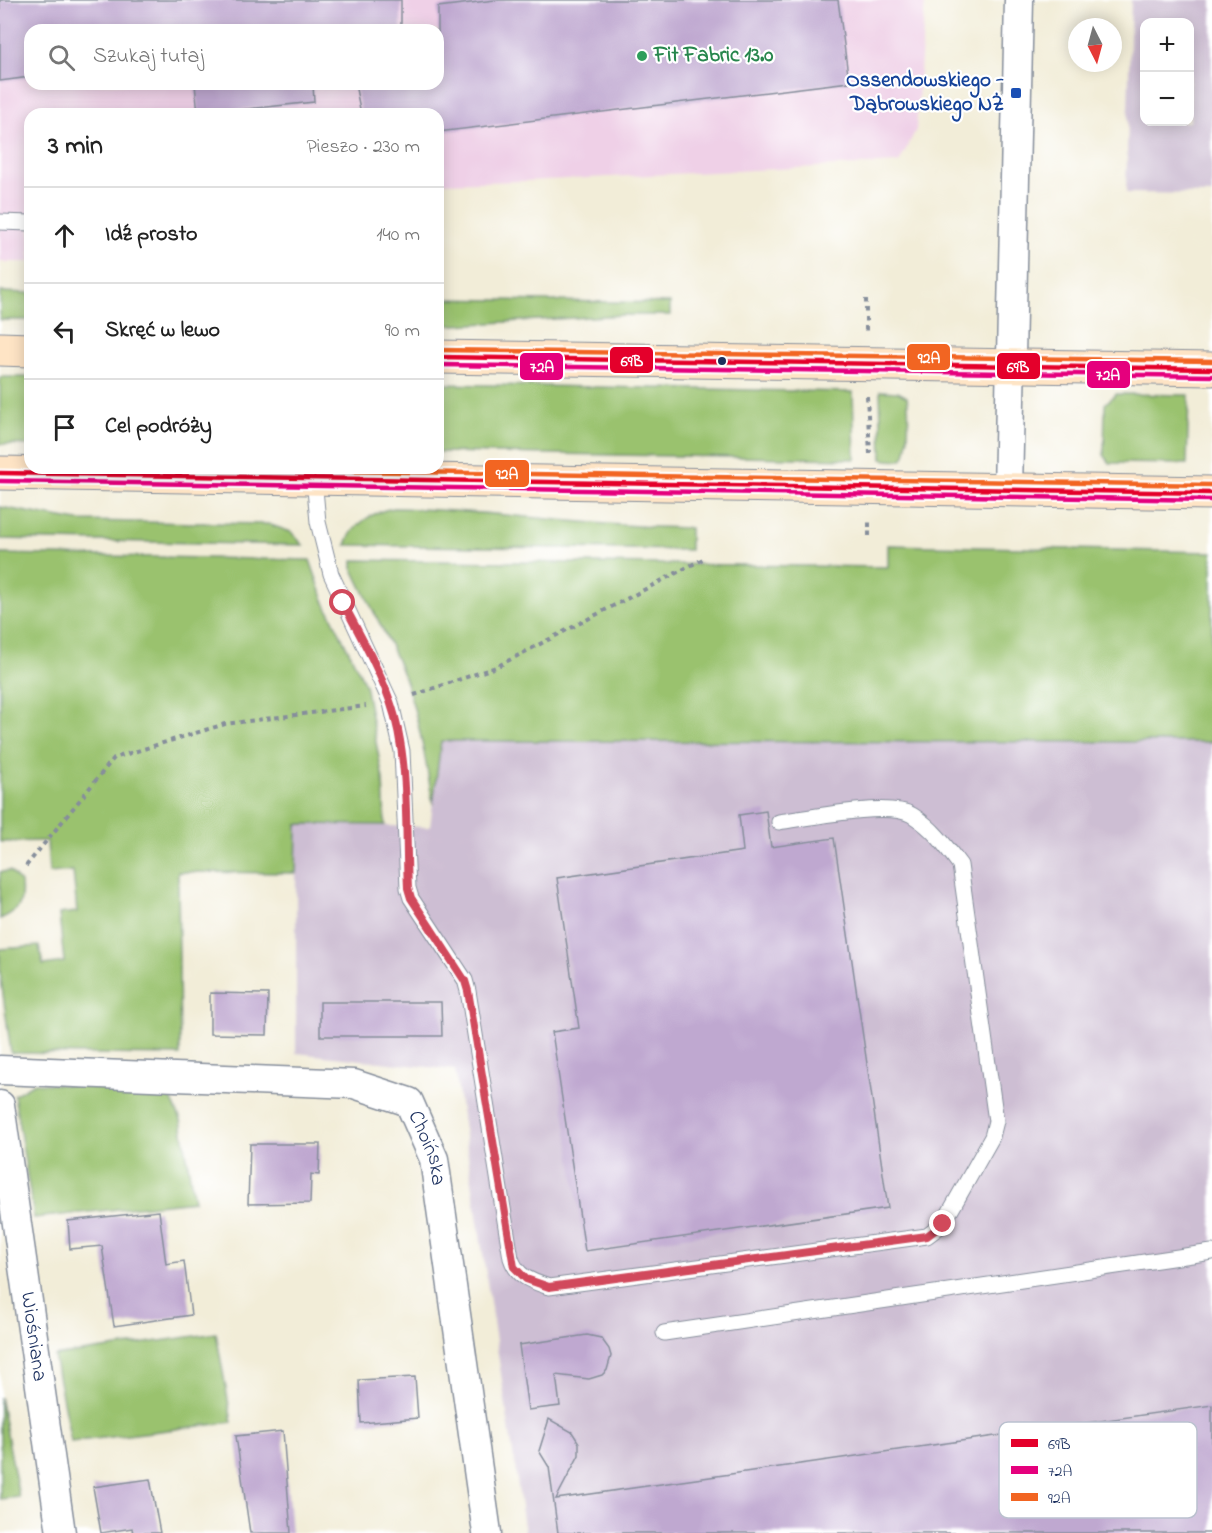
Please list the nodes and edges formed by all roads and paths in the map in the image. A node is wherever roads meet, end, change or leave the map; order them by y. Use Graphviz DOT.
graph roads {
  1 [pos="1018,0"];
  2 [pos="0,222"];
  3 [pos="24,223"];
  4 [pos="866,299"];
  5 [pos="0,349"];
  6 [pos="24,350"];
  7 [pos="444,357"];
  8 [pos="867,364"];
  9 [pos="1010,366"];
  10 [pos="1212,369"];
  11 [pos="0,473"];
  12 [pos="24,473"];
  13 [pos="63,474"];
  14 [pos="314,478"];
  15 [pos="871,487"];
  16 [pos="1008,490"];
  17 [pos="1212,493"];
  18 [pos="869,536"];
  19 [pos="705,558"];
  20 [pos="391,703"];
  21 [pos="779,822"];
  22 [pos="26,866"];
  23 [pos="0,1070"];
  24 [pos="0,1105"];
  25 [pos="1212,1252"];
  26 [pos="664,1333"];
  27 [pos="61,1533"];
  28 [pos="487,1533"];
  1 -- 9 [label="street"];
  2 -- 3 [label="lane"];
  4 -- 8 [label="path"];
  5 -- 6 [label="main road"];
  7 -- 8 [label="main road"];
  8 -- 9 [label="main road"];
  8 -- 15 [label="path"];
  9 -- 10 [label="main road"];
  9 -- 16 [label="street"];
  11 -- 12 [label="main road"];
  13 -- 14 [label="main road"];
  14 -- 15 [label="main road"];
  14 -- 20 [label="lane"];
  15 -- 16 [label="main road"];
  15 -- 18 [label="path"];
  16 -- 17 [label="main road"];
  19 -- 20 [label="path"];
  20 -- 21 [label="lane"];
  20 -- 22 [label="path"];
  23 -- 28 [label="street, Choińska"];
  24 -- 27 [label="street, Wiośniana"];
  25 -- 26 [label="lane"];
}
